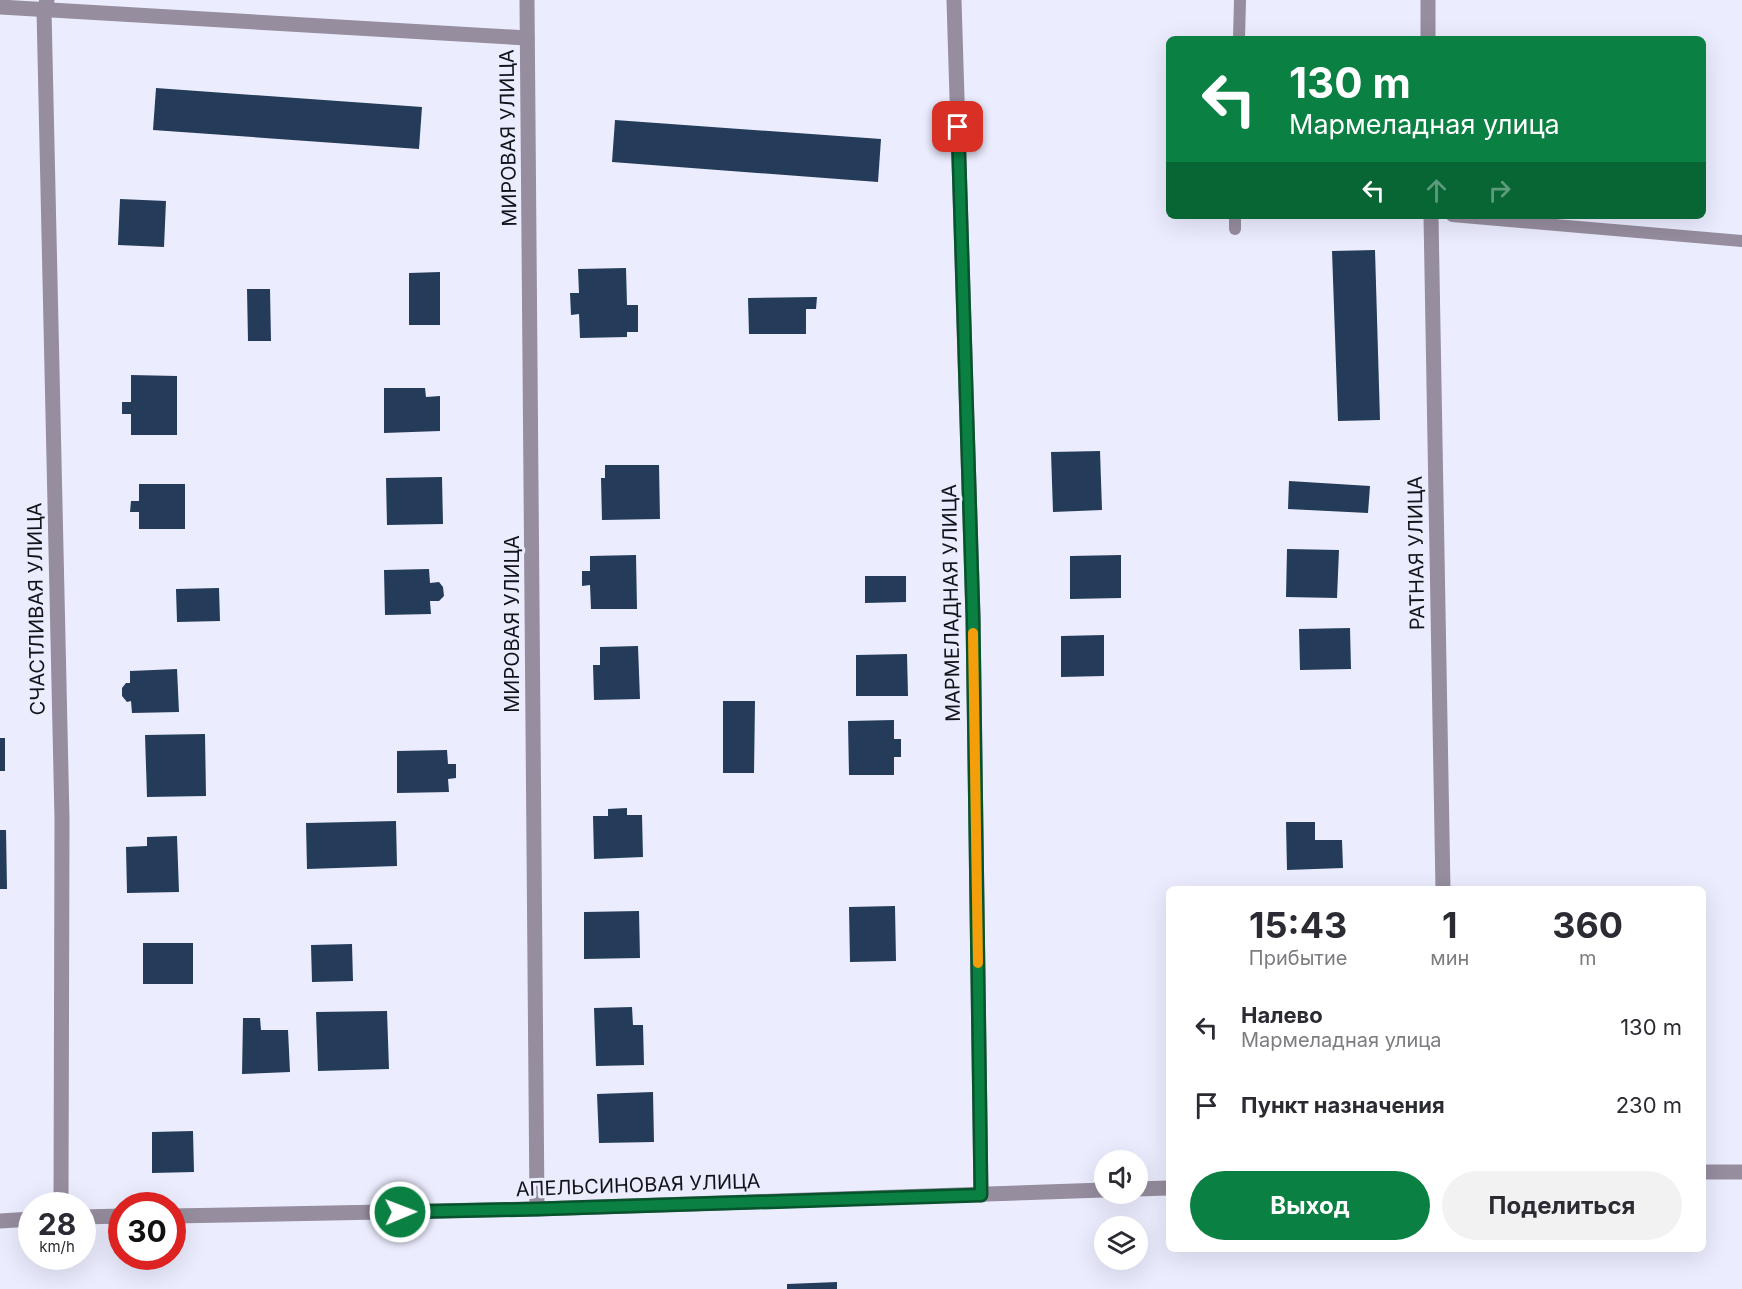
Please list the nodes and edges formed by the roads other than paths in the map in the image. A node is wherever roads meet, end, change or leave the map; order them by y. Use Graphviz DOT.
graph roads {
  1 [pos="527,0"];
  2 [pos="1240,0"];
  3 [pos="1428,0"];
  4 [pos="45,5"];
  5 [pos="954,5"];
  6 [pos="0,7"];
  7 [pos="1239,36"];
  8 [pos="1428,36"];
  9 [pos="527,38"];
  10 [pos="1431,219"];
  11 [pos="1487,219"];
  12 [pos="1742,241"];
  13 [pos="1443,886"];
  14 [pos="1706,1172"];
  15 [pos="1742,1172"];
  16 [pos="1166,1188"];
  17 [pos="1148,1189"];
  18 [pos="1094,1190"];
  19 [pos="62,1192"];
  20 [pos="981,1195"];
  21 [pos="537,1209"];
  22 [pos="186,1216"];
  23 [pos="18,1220"];
  24 [pos="0,1221"];
  1 -- 9 [label="street, МИРОВАЯ УЛИЦА"];
  2 -- 7 [label="lane"];
  3 -- 8 [label="street"];
  4 -- 6 [label="street"];
  4 -- 9 [label="street"];
  4 -- 19 [label="street, СЧАСТЛИВАЯ УЛИЦА"];
  5 -- 20 [label="street, МАРМЕЛАДНАЯ УЛИЦА"];
  9 -- 21 [label="street, МИРОВАЯ УЛИЦА"];
  10 -- 13 [label="street, РАТНАЯ УЛИЦА"];
  11 -- 12 [label="lane"];
  14 -- 15 [label="street"];
  16 -- 17 [label="street"];
  18 -- 20 [label="street, АПЕЛЬСИНОВАЯ УЛИЦА"];
  20 -- 21 [label="street, АПЕЛЬСИНОВАЯ УЛИЦА"];
  21 -- 22 [label="street, АПЕЛЬСИНОВАЯ УЛИЦА"];
  23 -- 24 [label="street"];
}
